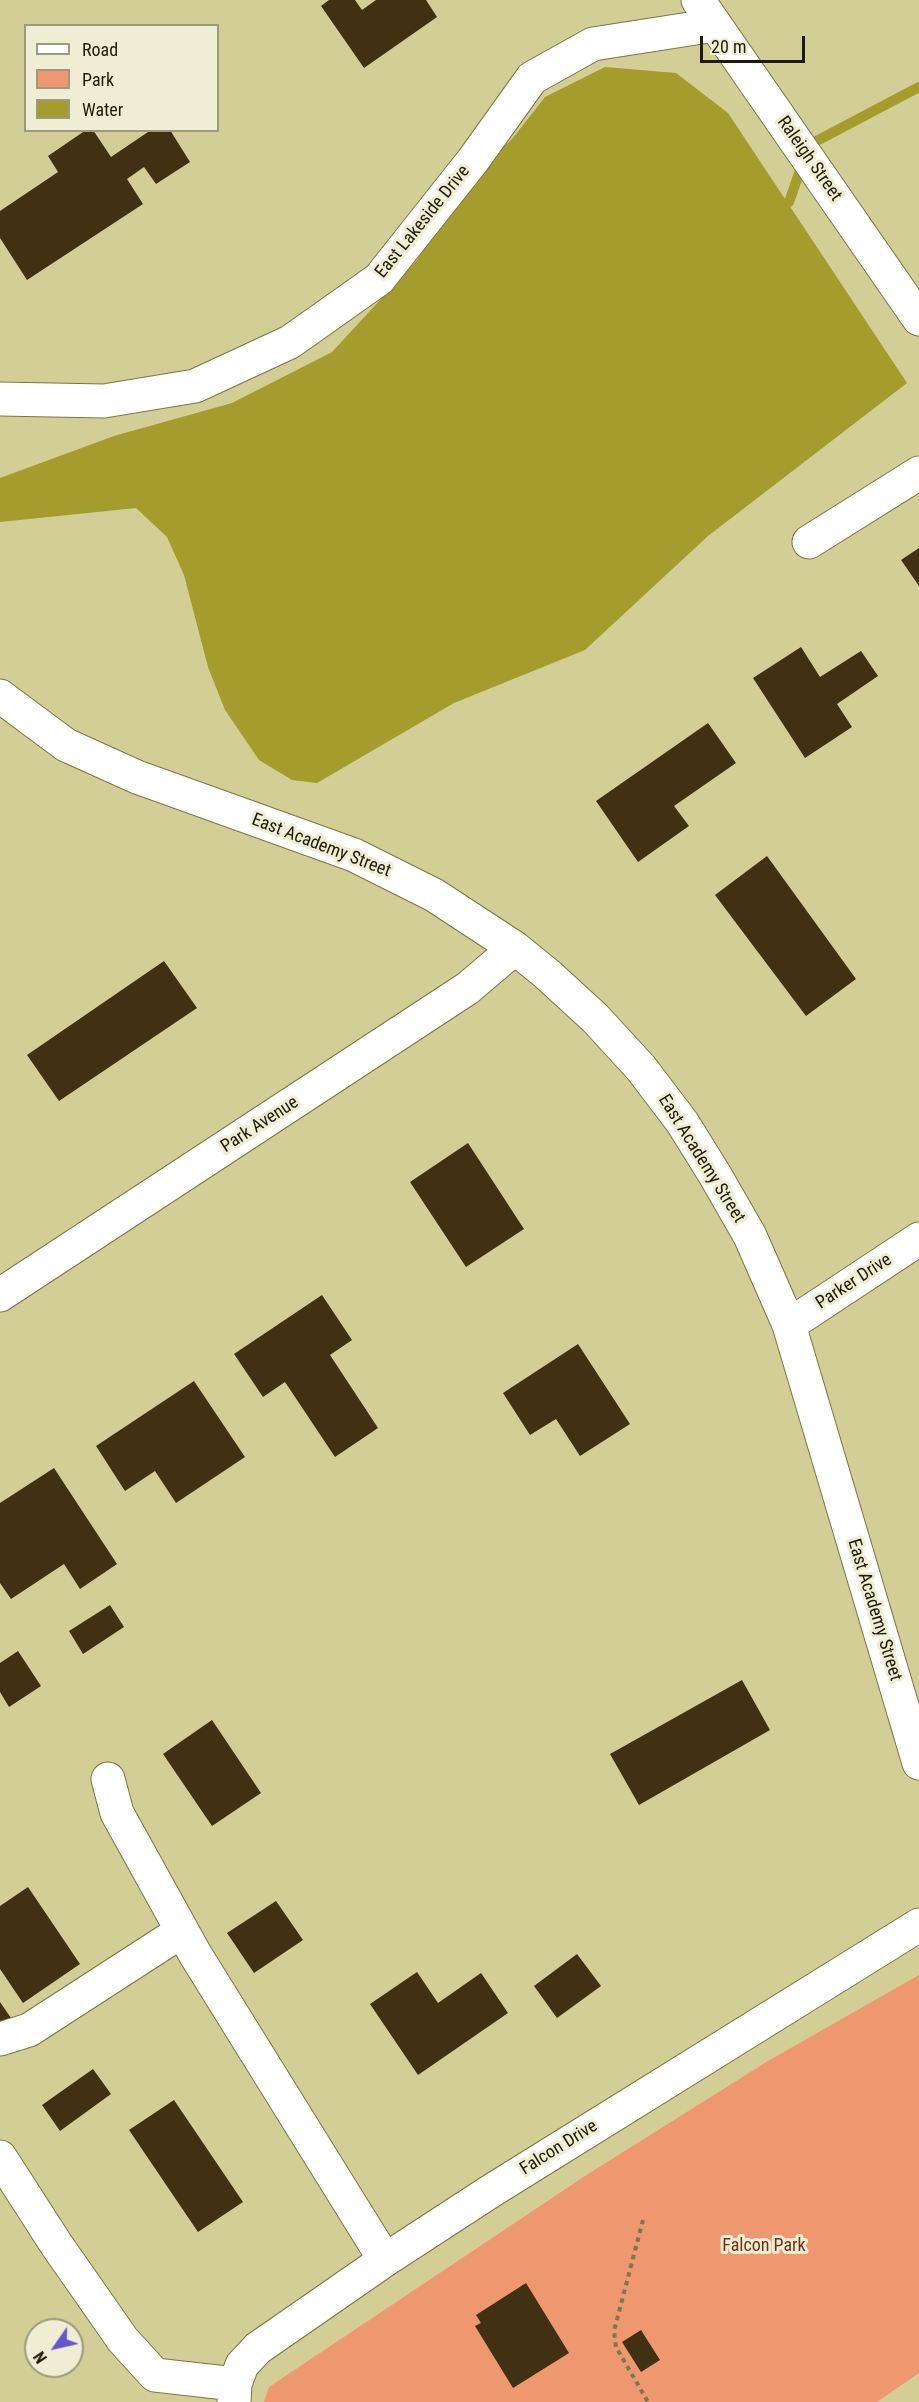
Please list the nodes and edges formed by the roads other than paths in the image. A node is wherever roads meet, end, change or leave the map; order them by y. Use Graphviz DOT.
graph roads {
  1 [pos="707,13"];
  2 [pos="919,319"];
  3 [pos="0,399"];
  4 [pos="919,473"];
  5 [pos="809,542"];
  6 [pos="0,696"];
  7 [pos="514,948"];
  8 [pos="919,1239"];
  9 [pos="0,1295"];
  10 [pos="789,1325"];
  11 [pos="919,1763"];
  12 [pos="108,1779"];
  13 [pos="919,1925"];
  14 [pos="182,1931"];
  15 [pos="0,2039"];
  16 [pos="0,2157"];
  17 [pos="385,2260"];
  18 [pos="235,2393"];
  1 -- 2 [label="street, Raleigh Street"];
  1 -- 3 [label="street, East Lakeside Drive"];
  4 -- 5 [label="street"];
  6 -- 7 [label="street, East Academy Street"];
  7 -- 9 [label="street, Park Avenue"];
  7 -- 10 [label="street, East Academy Street"];
  8 -- 10 [label="street, Parker Drive"];
  10 -- 11 [label="street, East Academy Street"];
  12 -- 14 [label="street"];
  13 -- 17 [label="street, Falcon Drive"];
  14 -- 15 [label="street"];
  14 -- 17 [label="street"];
  16 -- 18 [label="street"];
  17 -- 18 [label="street, Falcon Drive"];
}
